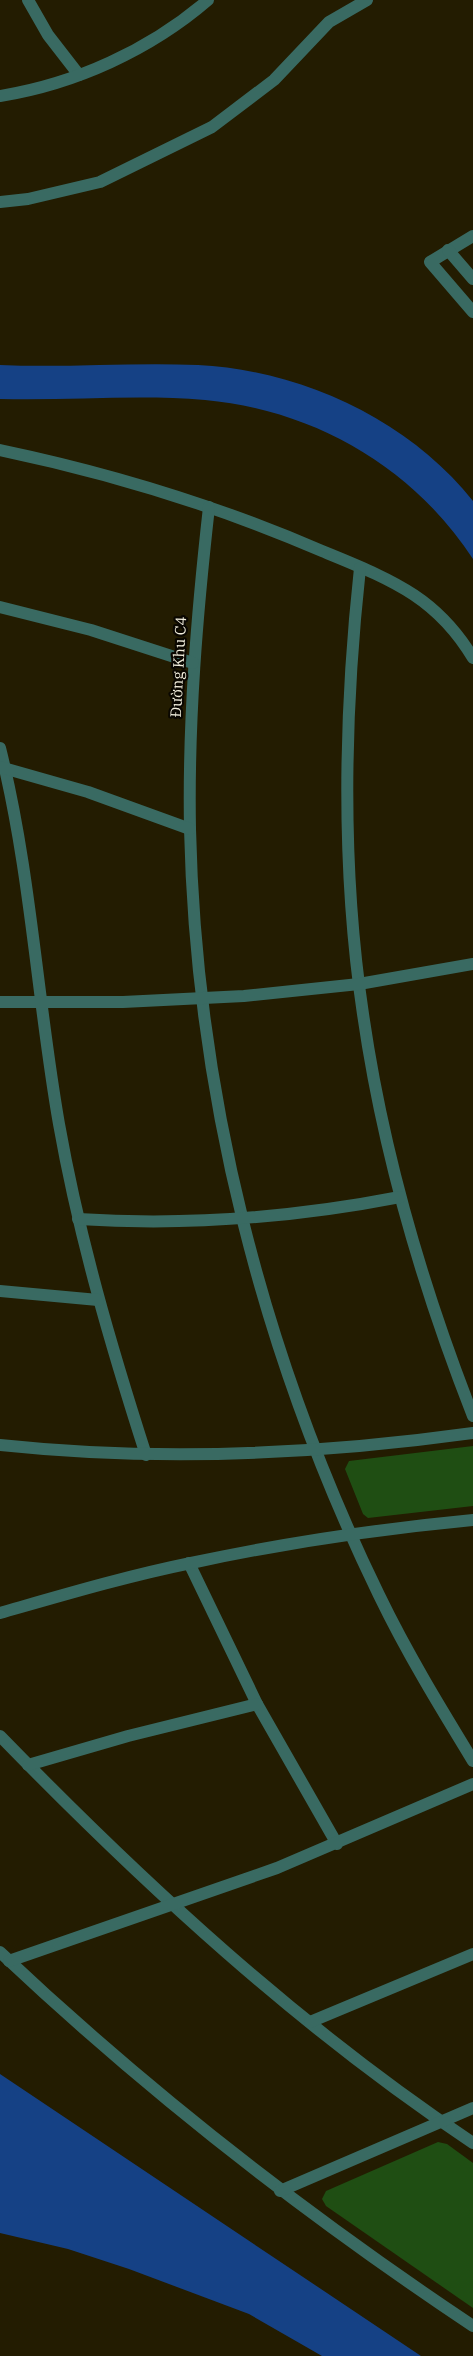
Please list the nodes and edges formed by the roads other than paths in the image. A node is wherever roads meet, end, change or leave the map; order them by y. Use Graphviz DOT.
graph roads {
  1 [pos="28,0"];
  2 [pos="208,0"];
  3 [pos="367,0"];
  4 [pos="79,75"];
  5 [pos="0,96"];
  6 [pos="0,202"];
  7 [pos="473,236"];
  8 [pos="448,250"];
  9 [pos="473,279"];
  10 [pos="473,312"];
  11 [pos="0,450"];
  12 [pos="209,507"];
  13 [pos="360,568"];
  14 [pos="0,607"];
  15 [pos="473,658"];
  16 [pos="193,663"];
  17 [pos="0,748"];
  18 [pos="3,767"];
  19 [pos="190,829"];
  20 [pos="473,964"];
  21 [pos="359,984"];
  22 [pos="202,999"];
  23 [pos="0,1002"];
  24 [pos="43,1003"];
  25 [pos="400,1197"];
  26 [pos="78,1219"];
  27 [pos="242,1220"];
  28 [pos="0,1292"];
  29 [pos="98,1300"];
  30 [pos="473,1416"];
  31 [pos="473,1433"];
  32 [pos="0,1446"];
  33 [pos="316,1451"];
  34 [pos="146,1455"];
  35 [pos="473,1520"];
  36 [pos="350,1534"];
  37 [pos="190,1563"];
  38 [pos="0,1613"];
  39 [pos="257,1704"];
  40 [pos="0,1736"];
  41 [pos="473,1762"];
  42 [pos="28,1766"];
  43 [pos="473,1784"];
  44 [pos="337,1844"];
  45 [pos="172,1906"];
  46 [pos="473,1954"];
  47 [pos="5,1956"];
  48 [pos="310,2022"];
  49 [pos="473,2108"];
  50 [pos="442,2122"];
  51 [pos="473,2143"];
  52 [pos="280,2190"];
  53 [pos="473,2326"];
  1 -- 4 [label="street"];
  2 -- 4 [label="street"];
  3 -- 6 [label="street"];
  4 -- 5 [label="street"];
  7 -- 8 [label="street"];
  8 -- 9 [label="street"];
  8 -- 10 [label="street"];
  11 -- 12 [label="street"];
  12 -- 13 [label="street"];
  12 -- 16 [label="street, Đường Khu C4"];
  13 -- 15 [label="street"];
  13 -- 21 [label="street"];
  14 -- 16 [label="street"];
  16 -- 19 [label="street, Đường Khu C4"];
  17 -- 18 [label="street"];
  18 -- 19 [label="street"];
  18 -- 24 [label="street"];
  19 -- 22 [label="street, Đường Khu C4"];
  20 -- 21 [label="street"];
  21 -- 22 [label="street"];
  21 -- 25 [label="street"];
  22 -- 24 [label="street"];
  22 -- 27 [label="street, Đường Khu C4"];
  23 -- 24 [label="street"];
  24 -- 26 [label="street"];
  25 -- 27 [label="street"];
  25 -- 30 [label="street"];
  26 -- 27 [label="street"];
  26 -- 29 [label="street"];
  27 -- 33 [label="street, Đường Khu C4"];
  28 -- 29 [label="street"];
  29 -- 34 [label="street"];
  31 -- 33 [label="street"];
  32 -- 34 [label="street"];
  33 -- 34 [label="street"];
  33 -- 36 [label="street, Đường Khu C4"];
  35 -- 36 [label="street"];
  36 -- 37 [label="street"];
  36 -- 41 [label="street, Đường Khu C4"];
  37 -- 38 [label="street"];
  37 -- 39 [label="street"];
  39 -- 42 [label="street"];
  39 -- 44 [label="street"];
  40 -- 42 [label="street"];
  42 -- 45 [label="street"];
  43 -- 44 [label="street"];
  44 -- 45 [label="street"];
  45 -- 47 [label="street"];
  45 -- 48 [label="street"];
  46 -- 48 [label="street"];
  47 -- 52 [label="street"];
  48 -- 50 [label="street"];
  49 -- 50 [label="street"];
  50 -- 51 [label="street"];
  50 -- 52 [label="street"];
  52 -- 53 [label="street"];
}
